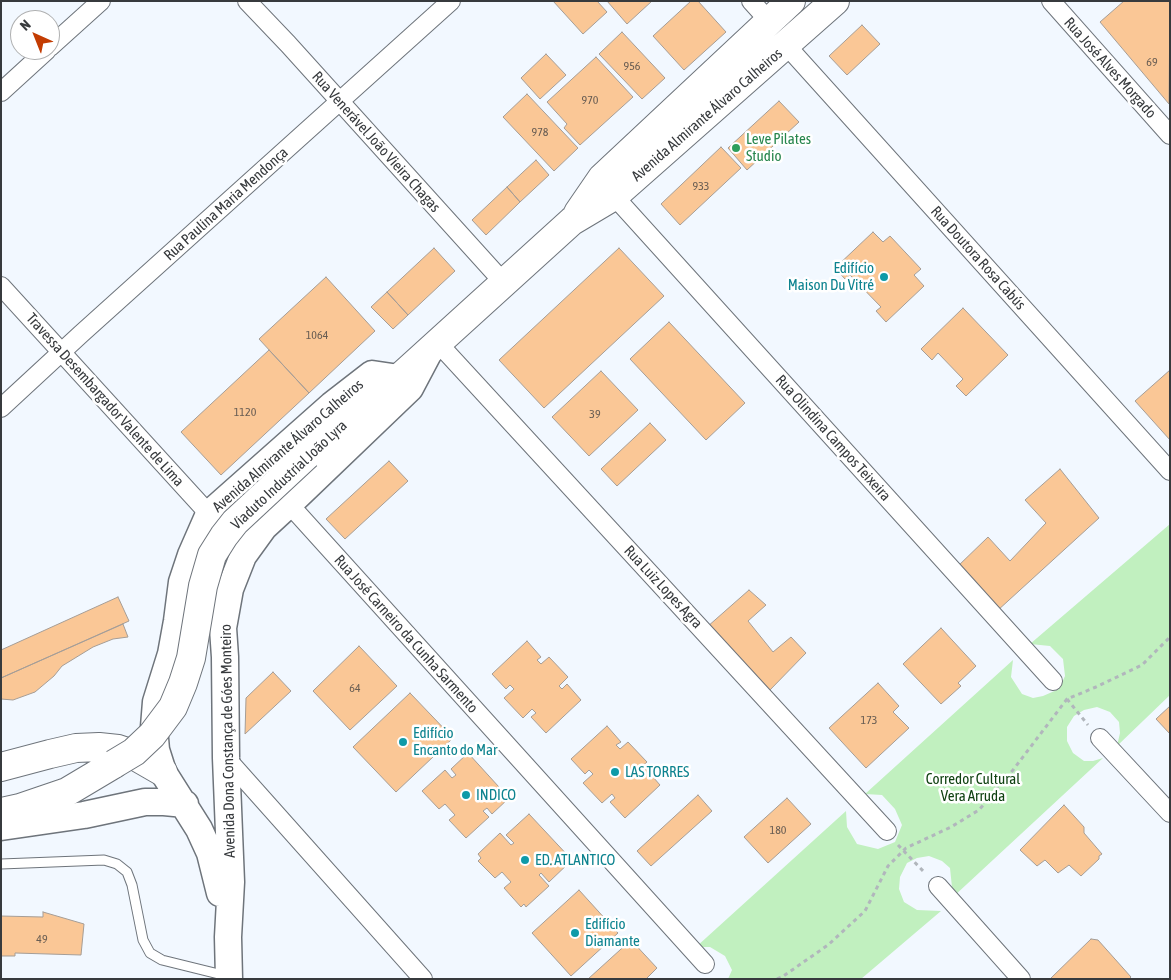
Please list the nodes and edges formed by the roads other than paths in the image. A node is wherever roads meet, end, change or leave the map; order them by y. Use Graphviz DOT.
graph roads {
  1 [pos="101,1"];
  2 [pos="247,1"];
  3 [pos="451,1"];
  4 [pos="750,1"];
  5 [pos="792,1"];
  6 [pos="835,1"];
  7 [pos="1050,1"];
  8 [pos="769,22"];
  9 [pos="60,39"];
  10 [pos="786,45"];
  11 [pos="37,60"];
  12 [pos="1,92"];
  13 [pos="340,102"];
  14 [pos="1170,135"];
  15 [pos="614,196"];
  16 [pos="572,221"];
  17 [pos="504,283"];
  18 [pos="1,286"];
  19 [pos="433,347"];
  20 [pos="62,352"];
  21 [pos="399,378"];
  22 [pos="1,408"];
  23 [pos="1170,471"];
  24 [pos="289,504"];
  25 [pos="209,514"];
  26 [pos="1053,681"];
  27 [pos="1100,738"];
  28 [pos="226,758"];
  29 [pos="7,765"];
  30 [pos="163,772"];
  31 [pos="185,804"];
  32 [pos="1,812"];
  33 [pos="1170,813"];
  34 [pos="1,827"];
  35 [pos="887,831"];
  36 [pos="1,864"];
  37 [pos="938,886"];
  38 [pos="228,937"];
  39 [pos="705,964"];
  40 [pos="229,978"];
  41 [pos="423,979"];
  42 [pos="1020,979"];
  1 -- 9 [label="street"];
  2 -- 13 [label="street, Rua Venerável João Vieira Chagas"];
  3 -- 13 [label="street, Rua Paulina Maria Mendonça"];
  4 -- 8 [label="street"];
  5 -- 8 [label="main road, Avenida Almirante Álvaro Calheiros"];
  6 -- 10 [label="main road, Avenida Almirante Álvaro Calheiros"];
  7 -- 14 [label="street, Rua José Alves Morgado"];
  8 -- 16 [label="main road, Avenida Almirante Álvaro Calheiros"];
  10 -- 15 [label="main road, Avenida Almirante Álvaro Calheiros"];
  10 -- 23 [label="street, Rua Doutora Rosa Cabús"];
  11 -- 12 [label="street"];
  13 -- 17 [label="street, Rua Venerável João Vieira Chagas"];
  13 -- 20 [label="street, Rua Paulina Maria Mendonça"];
  15 -- 16 [label="main road, Avenida Almirante Álvaro Calheiros"];
  15 -- 26 [label="street, Rua Olindina Campos Teixeira"];
  16 -- 17 [label="main road, Avenida Almirante Álvaro Calheiros"];
  17 -- 19 [label="main road, Avenida Almirante Álvaro Calheiros"];
  18 -- 20 [label="street, Travessa Desembargador Valente de Lima"];
  19 -- 21 [label="main road, Avenida Almirante Álvaro Calheiros"];
  19 -- 24 [label="main road, Avenida Dona Constança de Góes Monteiro"];
  19 -- 35 [label="street, Rua Luiz Lopes Agra"];
  20 -- 22 [label="street, Rua Paulina Maria Mendonça"];
  20 -- 25 [label="street, Travessa Desembargador Valente de Lima"];
  21 -- 25 [label="main road, Avenida Almirante Álvaro Calheiros"];
  21 -- 32 [label="main road, Viaduto Industrial João Lyra, bridge"];
  24 -- 28 [label="main road, Avenida Dona Constança de Góes Monteiro"];
  24 -- 39 [label="street, Rua José Carneiro da Cunha Sarmento"];
  25 -- 30 [label="main road, Avenida Almirante Álvaro Calheiros"];
  27 -- 33 [label="street"];
  28 -- 38 [label="main road, Avenida Dona Constança de Góes Monteiro"];
  28 -- 41 [label="street"];
  29 -- 30 [label="main road"];
  30 -- 31 [label="main road, Avenida Dona Constança de Góes Monteiro"];
  31 -- 34 [label="main road"];
  31 -- 38 [label="main road, Avenida Dona Constança de Góes Monteiro"];
  36 -- 40 [label="lane"];
  37 -- 42 [label="street"];
  38 -- 40 [label="main road, Avenida Dona Constança de Góes Monteiro"];
}
